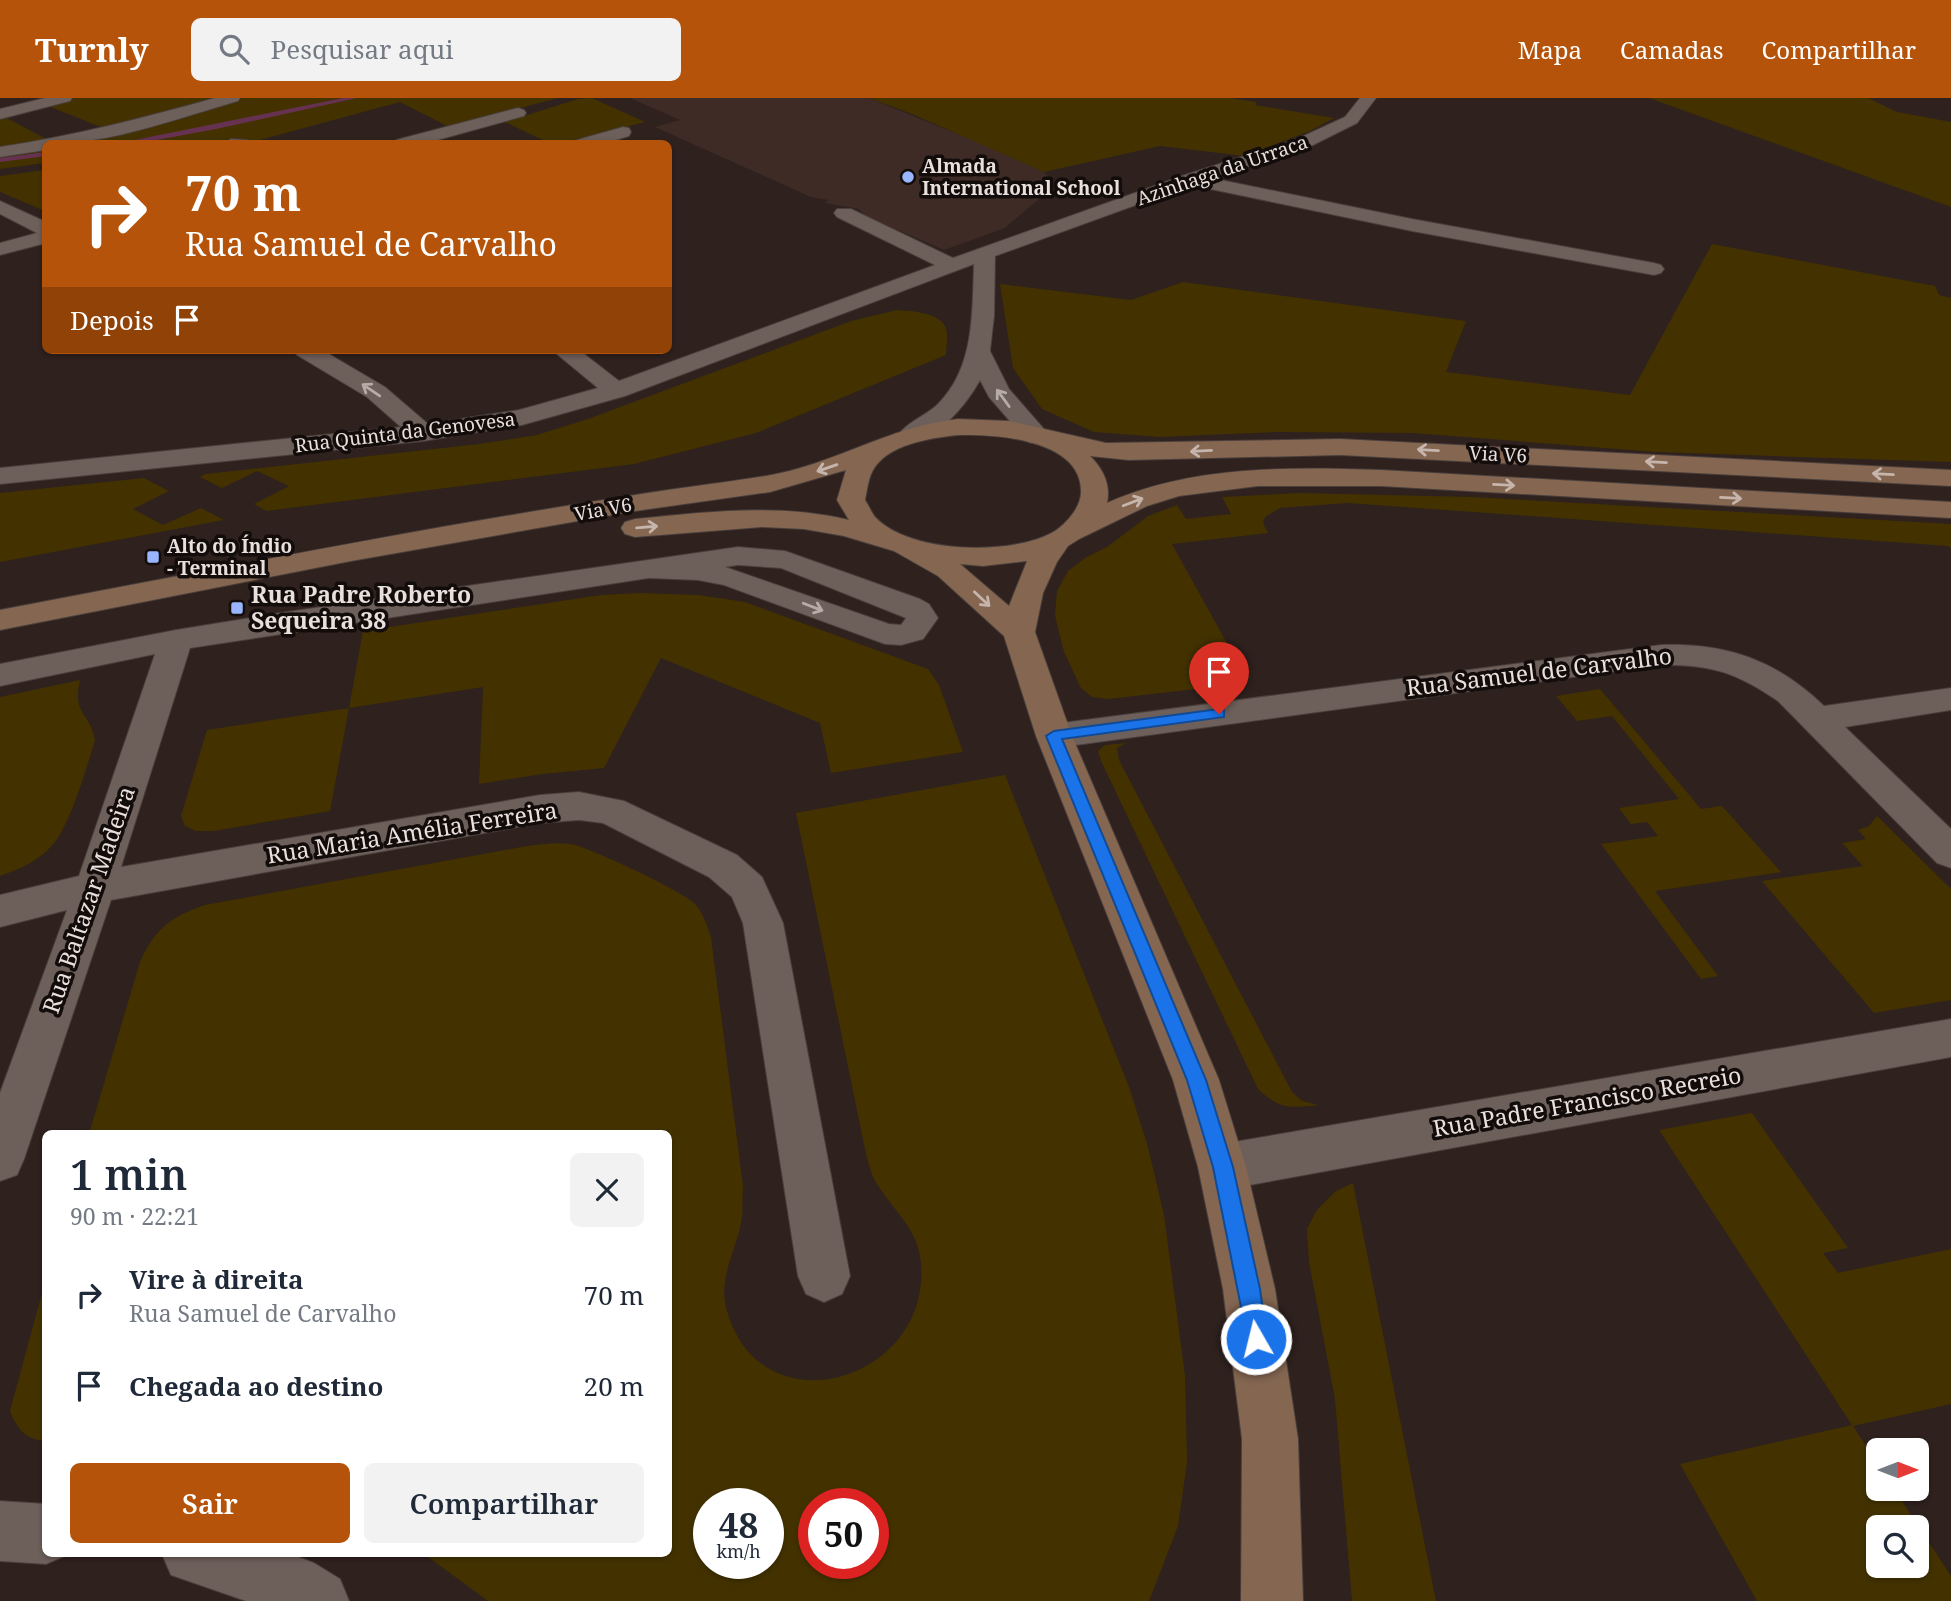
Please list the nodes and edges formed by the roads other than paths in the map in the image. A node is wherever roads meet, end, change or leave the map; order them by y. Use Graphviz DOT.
graph roads {
  1 [pos="64,98"];
  2 [pos="232,98"];
  3 [pos="1368,98"];
  4 [pos="518,113"];
  5 [pos="0,114"];
  6 [pos="623,132"];
  7 [pos="72,140"];
  8 [pos="416,140"];
  9 [pos="596,140"];
  10 [pos="42,146"];
  11 [pos="0,152"];
  12 [pos="1188,180"];
  13 [pos="0,207"];
  14 [pos="844,213"];
  15 [pos="42,228"];
  16 [pos="42,238"];
  17 [pos="0,249"];
  18 [pos="985,253"];
  19 [pos="954,265"];
  20 [pos="1654,269"];
  21 [pos="312,354"];
  22 [pos="569,354"];
  23 [pos="980,354"];
  24 [pos="616,391"];
  25 [pos="423,433"];
  26 [pos="1042,437"];
  27 [pos="901,440"];
  28 [pos="0,476"];
  29 [pos="1951,478"];
  30 [pos="1951,509"];
  31 [pos="1065,536"];
  32 [pos="897,543"];
  33 [pos="311,560"];
  34 [pos="784,560"];
  35 [pos="653,570"];
  36 [pos="761,587"];
  37 [pos="0,620"];
  38 [pos="1019,632"];
  39 [pos="176,640"];
  40 [pos="0,675"];
  41 [pos="1951,699"];
  42 [pos="1818,719"];
  43 [pos="1054,736"];
  44 [pos="1951,853"];
  45 [pos="95,887"];
  46 [pos="0,911"];
  47 [pos="1951,1038"];
  48 [pos="0,1159"];
  49 [pos="1223,1167"];
  50 [pos="824,1276"];
  51 [pos="0,1531"];
  52 [pos="42,1534"];
  53 [pos="202,1557"];
  54 [pos="318,1601"];
  55 [pos="1272,1601"];
  1 -- 5 [label="street"];
  2 -- 7 [label="street"];
  3 -- 12 [label="street, Azinhaga da Urraca"];
  4 -- 8 [label="street"];
  6 -- 9 [label="street"];
  10 -- 11 [label="street"];
  12 -- 18 [label="street, Azinhaga da Urraca"];
  12 -- 20 [label="street"];
  13 -- 15 [label="street"];
  14 -- 19 [label="street"];
  16 -- 17 [label="street"];
  18 -- 19 [label="street, Rua Quinta da Genovesa"];
  18 -- 23 [label="street"];
  19 -- 24 [label="street, Rua Quinta da Genovesa"];
  25 -- 21 [label="street, one-way"];
  22 -- 24 [label="street"];
  26 -- 23 [label="street, one-way"];
  23 -- 27 [label="street"];
  24 -- 25 [label="street, Rua Quinta da Genovesa"];
  25 -- 28 [label="street, Rua Quinta da Genovesa"];
  26 -- 27 [label="main road"];
  29 -- 26 [label="main road, Via V6, one-way"];
  26 -- 31 [label="main road"];
  27 -- 32 [label="main road"];
  27 -- 33 [label="main road, Via V6, one-way"];
  31 -- 30 [label="main road, Via V6, one-way"];
  31 -- 32 [label="main road"];
  31 -- 38 [label="main road"];
  33 -- 32 [label="main road, Via V6, one-way"];
  32 -- 38 [label="main road, one-way"];
  33 -- 37 [label="main road, Via V6"];
  34 -- 35 [label="street"];
  34 -- 36 [label="street"];
  36 -- 34 [label="street, one-way"];
  35 -- 36 [label="street"];
  35 -- 39 [label="street"];
  38 -- 43 [label="main road"];
  39 -- 40 [label="street"];
  39 -- 45 [label="street, Rua Baltazar Madeira"];
  41 -- 42 [label="street"];
  42 -- 43 [label="street, Rua Samuel de Carvalho"];
  42 -- 44 [label="street, Rua Samuel de Carvalho"];
  43 -- 49 [label="main road"];
  45 -- 46 [label="street, Rua Maria Amélia Ferreira"];
  45 -- 48 [label="street, Rua Baltazar Madeira"];
  45 -- 50 [label="street, Rua Maria Amélia Ferreira"];
  47 -- 49 [label="street, Rua Padre Francisco Recreio"];
  49 -- 55 [label="main road"];
  51 -- 52 [label="street"];
  53 -- 54 [label="street"];
}
